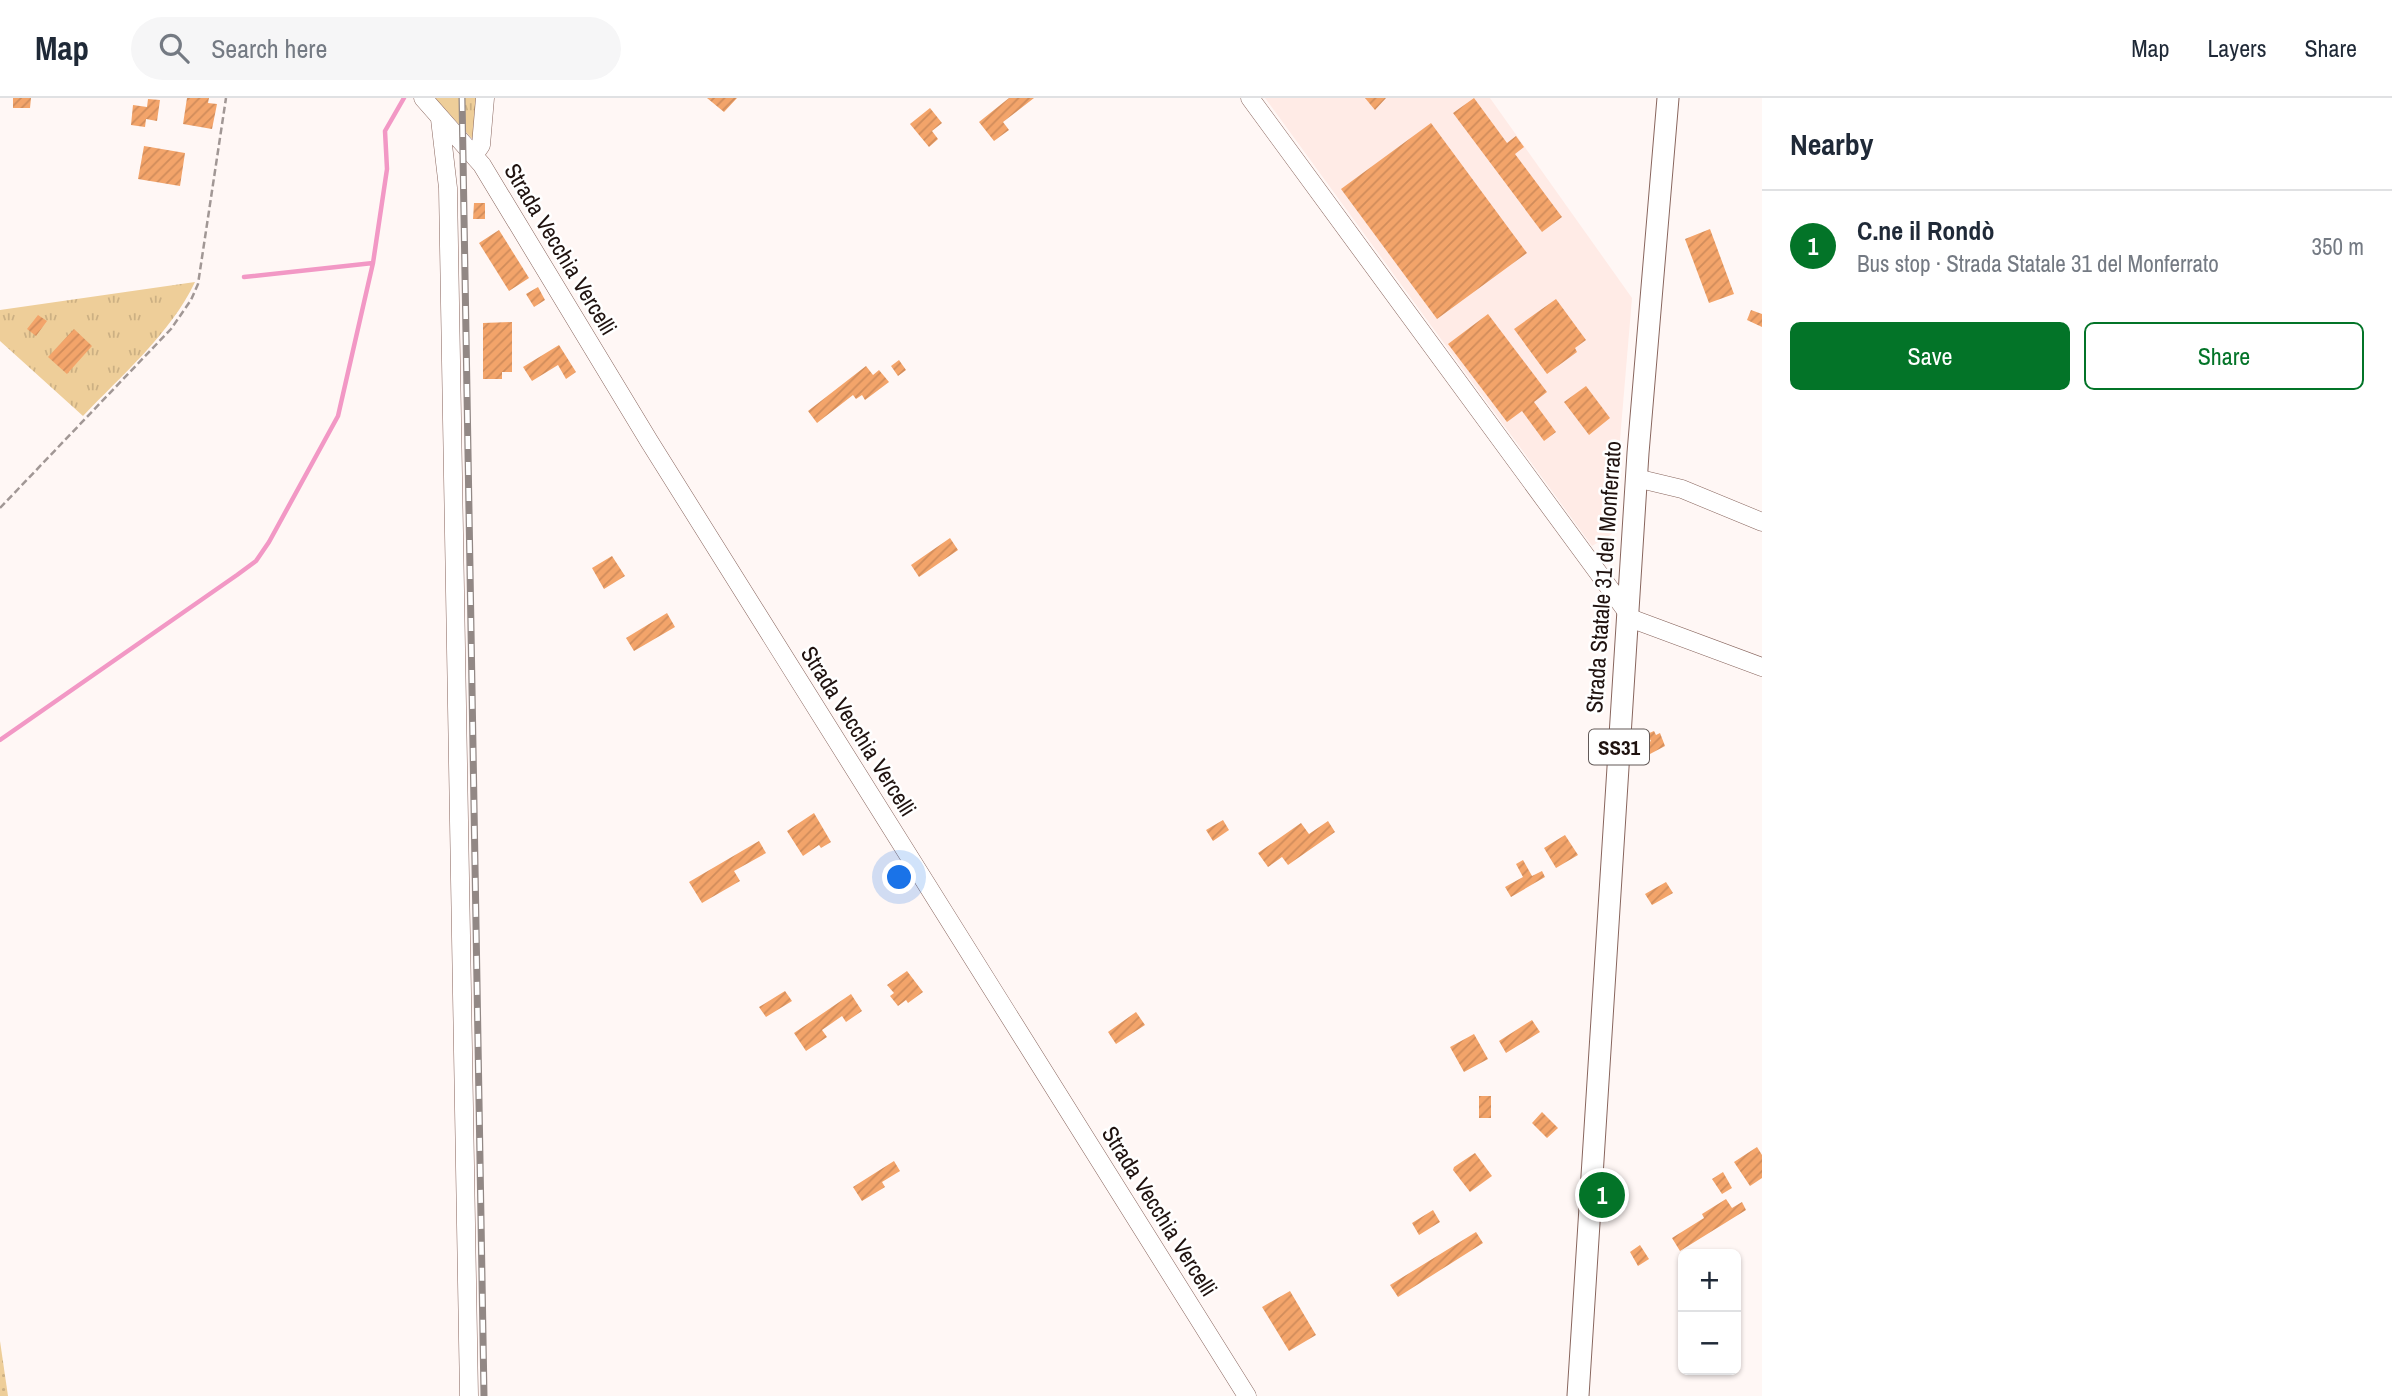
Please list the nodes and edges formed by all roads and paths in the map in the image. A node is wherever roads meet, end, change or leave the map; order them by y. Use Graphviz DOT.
graph roads {
  1 [pos="226,98"];
  2 [pos="423,98"];
  3 [pos="485,98"];
  4 [pos="1250,98"];
  5 [pos="1668,98"];
  6 [pos="440,119"];
  7 [pos="474,155"];
  8 [pos="1636,478"];
  9 [pos="0,508"];
  10 [pos="1762,522"];
  11 [pos="1627,615"];
  12 [pos="1762,667"];
  13 [pos="469,1396"];
  14 [pos="1247,1396"];
  15 [pos="1578,1396"];
  1 -- 9 [label="path"];
  2 -- 6 [label="street, Strada Vecchia Vercelli"];
  3 -- 7 [label="street"];
  4 -- 11 [label="street"];
  5 -- 8 [label="main road, Strada Statale 31 del Monferrato / SS31"];
  6 -- 7 [label="street, Strada Vecchia Vercelli"];
  6 -- 13 [label="street"];
  7 -- 14 [label="street, Strada Vecchia Vercelli"];
  8 -- 10 [label="street"];
  8 -- 11 [label="main road, Strada Statale 31 del Monferrato / SS31"];
  11 -- 12 [label="street"];
  11 -- 15 [label="main road, Strada Statale 31 del Monferrato / SS31"];
}
